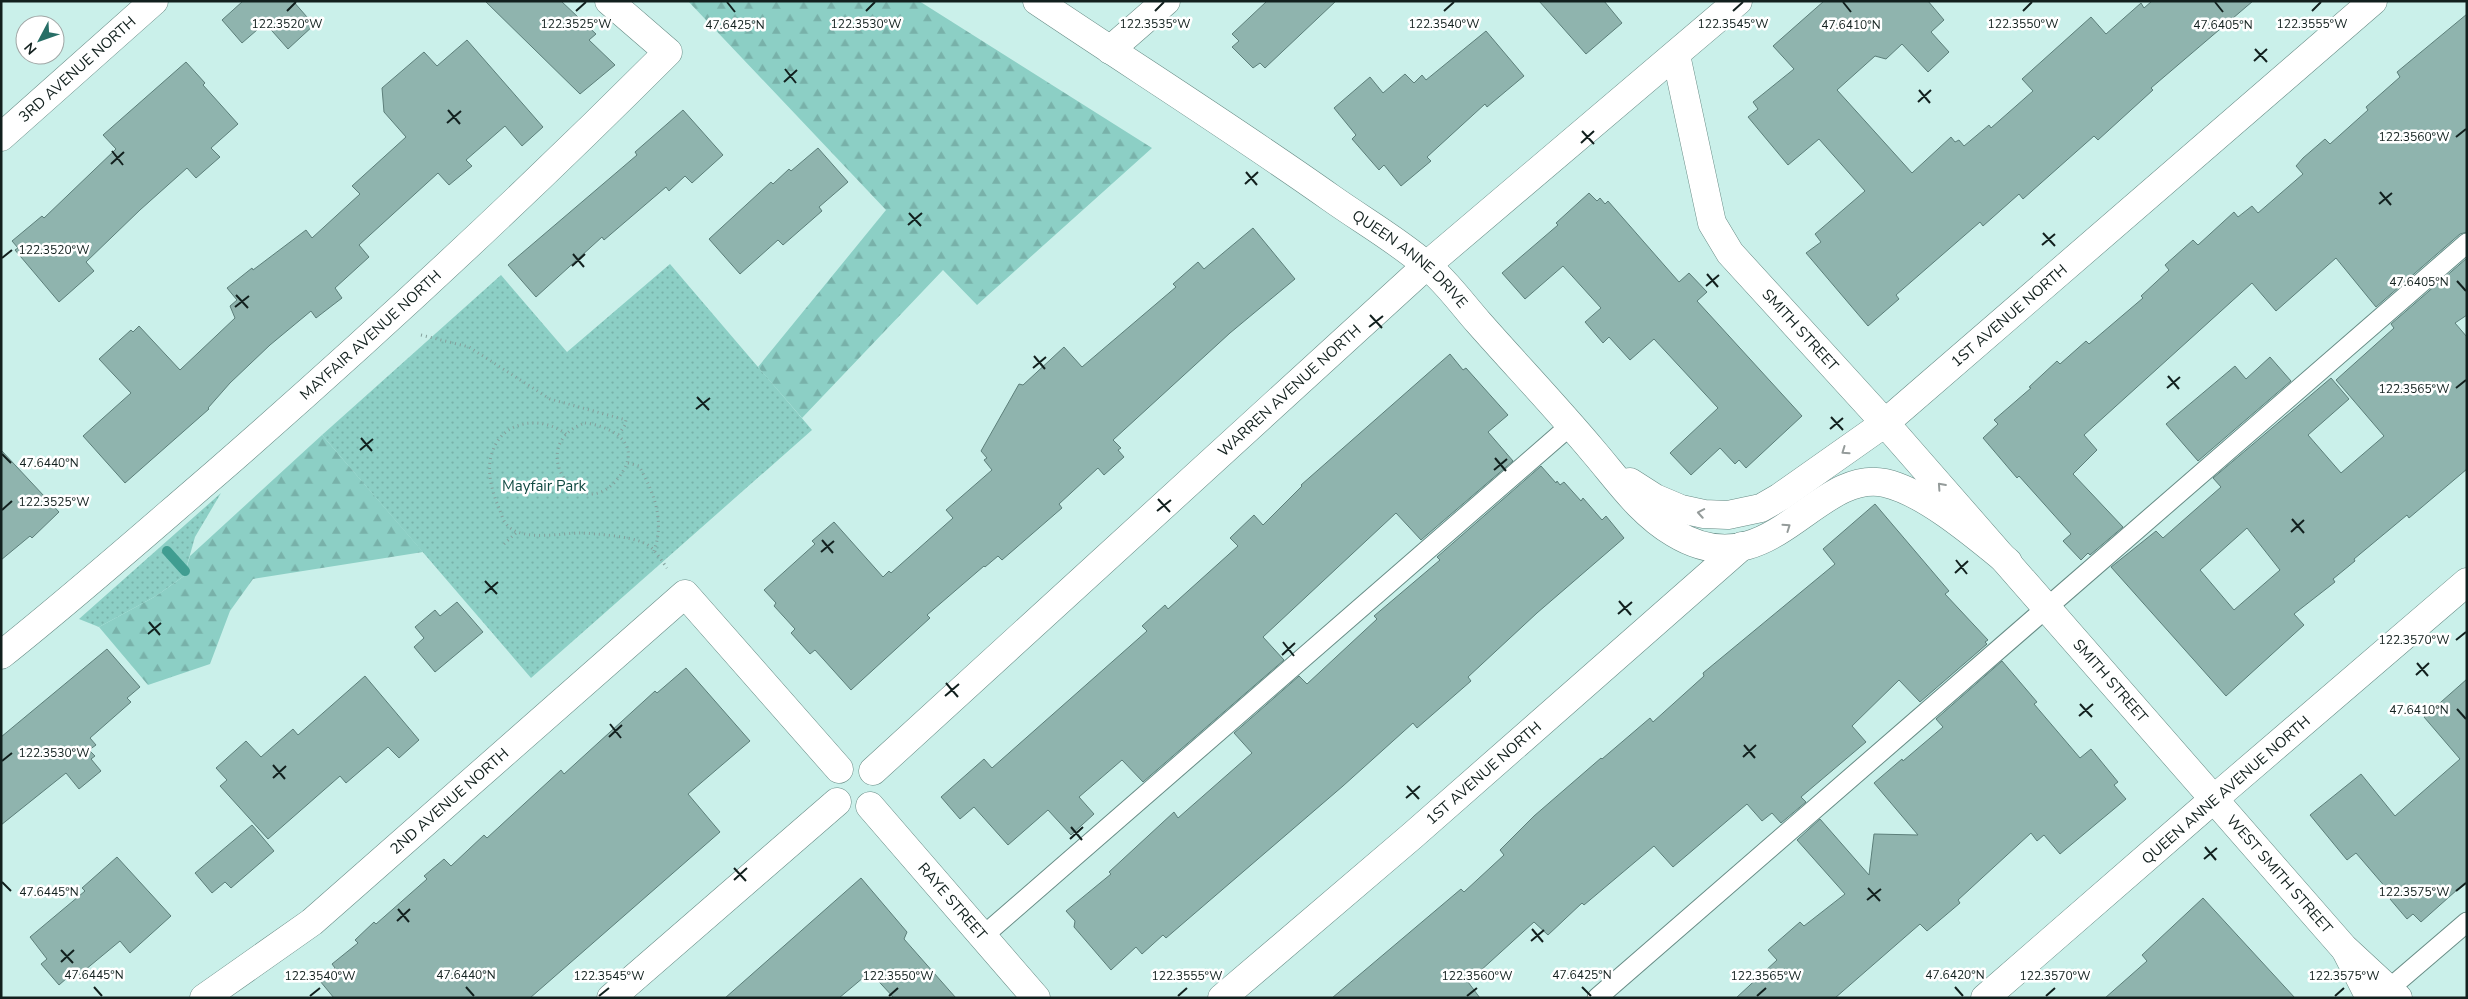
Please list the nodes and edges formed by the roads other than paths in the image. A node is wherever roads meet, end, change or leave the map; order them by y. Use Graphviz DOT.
graph roads {
  1 [pos="608,1"];
  2 [pos="1037,1"];
  3 [pos="1166,1"];
  4 [pos="1713,1"];
  5 [pos="1738,1"];
  6 [pos="2373,1"];
  7 [pos="154,2"];
  8 [pos="1706,30"];
  9 [pos="1110,50"];
  10 [pos="1676,55"];
  11 [pos="1,137"];
  12 [pos="2467,243"];
  13 [pos="1427,265"];
  14 [pos="1885,423"];
  15 [pos="1571,425"];
  16 [pos="1608,468"];
  17 [pos="1742,546"];
  18 [pos="2008,562"];
  19 [pos="2467,582"];
  20 [pos="2047,606"];
  21 [pos="1,655"];
  22 [pos="839,769"];
  23 [pos="873,771"];
  24 [pos="2215,798"];
  25 [pos="837,802"];
  26 [pos="870,806"];
  27 [pos="2467,922"];
  28 [pos="983,936"];
  29 [pos="2386,995"];
  30 [pos="204,998"];
  31 [pos="611,998"];
  32 [pos="1036,998"];
  33 [pos="1222,998"];
  34 [pos="1596,998"];
  35 [pos="1985,998"];
  1 -- 21 [label="street, MAYFAIR AVENUE NORTH"];
  2 -- 9 [label="street, QUEEN ANNE DRIVE"];
  3 -- 9 [label="street"];
  4 -- 8 [label="street"];
  5 -- 8 [label="street, WARREN AVENUE NORTH"];
  6 -- 14 [label="street, 1ST AVENUE NORTH"];
  7 -- 11 [label="street, 3RD AVENUE NORTH"];
  8 -- 10 [label="street, WARREN AVENUE NORTH"];
  9 -- 13 [label="street, QUEEN ANNE DRIVE"];
  10 -- 13 [label="street, WARREN AVENUE NORTH"];
  10 -- 14 [label="street, SMITH STREET"];
  12 -- 20 [label="lane"];
  13 -- 15 [label="street, QUEEN ANNE DRIVE"];
  13 -- 23 [label="street, WARREN AVENUE NORTH"];
  14 -- 16 [label="street, 1ST AVENUE NORTH, one-way"];
  18 -- 14 [label="street, SMITH STREET, one-way"];
  15 -- 16 [label="street, QUEEN ANNE DRIVE"];
  15 -- 28 [label="lane"];
  16 -- 17 [label="street, QUEEN ANNE DRIVE"];
  17 -- 18 [label="street, SMITH STREET, one-way"];
  17 -- 33 [label="street, 1ST AVENUE NORTH"];
  18 -- 20 [label="street, SMITH STREET"];
  19 -- 24 [label="street, QUEEN ANNE AVENUE NORTH"];
  20 -- 24 [label="street, SMITH STREET"];
  20 -- 34 [label="lane"];
  22 -- 23 [label="street"];
  22 -- 25 [label="street"];
  22 -- 30 [label="street, 2ND AVENUE NORTH"];
  23 -- 26 [label="street"];
  24 -- 29 [label="street, WEST SMITH STREET"];
  24 -- 35 [label="street, QUEEN ANNE AVENUE NORTH"];
  25 -- 26 [label="street"];
  25 -- 31 [label="street"];
  26 -- 28 [label="street, RAYE STREET"];
  27 -- 29 [label="lane"];
  28 -- 32 [label="street, RAYE STREET"];
}
